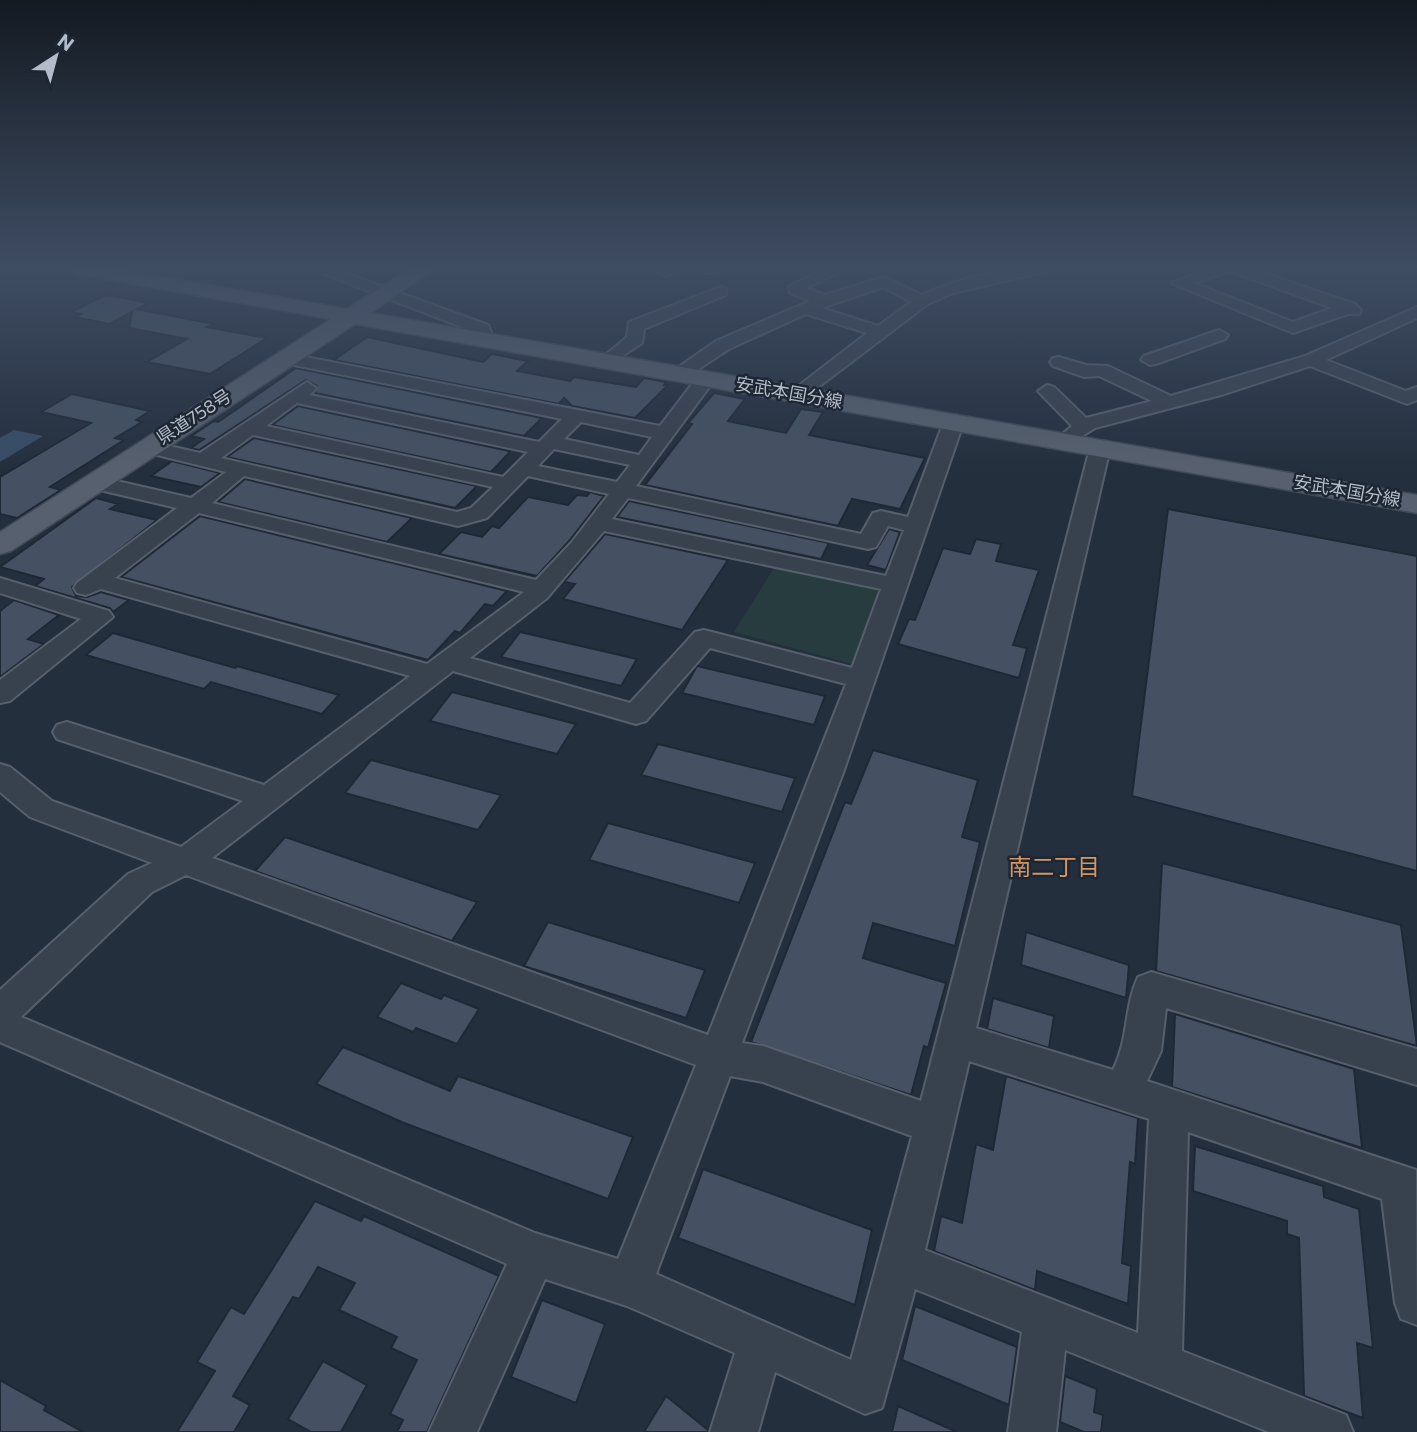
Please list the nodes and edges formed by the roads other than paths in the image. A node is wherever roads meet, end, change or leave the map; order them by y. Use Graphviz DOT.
graph roads {
  1 [pos="322,335"];
  2 [pos="455,335"];
  3 [pos="484,335"];
  4 [pos="636,335"];
  5 [pos="748,335"];
  6 [pos="876,335"];
  7 [pos="1219,335"];
  8 [pos="1368,335"];
  9 [pos="485,340"];
  10 [pos="285,358"];
  11 [pos="1150,360"];
  12 [pos="1311,360"];
  13 [pos="607,361"];
  14 [pos="1059,362"];
  15 [pos="335,368"];
  16 [pos="678,374"];
  17 [pos="706,379"];
  18 [pos="1047,391"];
  19 [pos="1417,393"];
  20 [pos="797,394"];
  21 [pos="294,397"];
  22 [pos="1170,403"];
  23 [pos="576,416"];
  24 [pos="954,421"];
  25 [pos="249,428"];
  26 [pos="665,433"];
  27 [pos="1082,439"];
  28 [pos="546,445"];
  29 [pos="148,447"];
  30 [pos="204,460"];
  31 [pos="644,462"];
  32 [pos="234,476"];
  33 [pos="515,477"];
  34 [pos="95,482"];
  35 [pos="622,492"];
  36 [pos="1417,504"];
  37 [pos="194,506"];
  38 [pos="598,523"];
  39 [pos="916,526"];
  40 [pos="0,545"];
  41 [pos="97,580"];
  42 [pos="0,585"];
  43 [pos="895,585"];
  44 [pos="542,589"];
  45 [pos="63,606"];
  46 [pos="441,668"];
  47 [pos="861,679"];
  48 [pos="0,694"];
  49 [pos="67,732"];
  50 [pos="0,775"];
  51 [pos="269,798"];
  52 [pos="184,862"];
  53 [pos="0,1013"];
  54 [pos="0,1025"];
  55 [pos="955,1039"];
  56 [pos="719,1056"];
  57 [pos="1417,1067"];
  58 [pos="1122,1091"];
  59 [pos="1169,1107"];
  60 [pos="934,1125"];
  61 [pos="534,1254"];
  62 [pos="901,1262"];
  63 [pos="631,1285"];
  64 [pos="1417,1303"];
  65 [pos="1046,1322"];
  66 [pos="761,1341"];
  67 [pos="1159,1366"];
  68 [pos="1324,1431"];
  69 [pos="453,1432"];
  70 [pos="734,1432"];
  71 [pos="1032,1432"];
  1 -- 10 [label="main road, 県道758号"];
  2 -- 9 [label="main road, 安武本国分線"];
  3 -- 9 [label="street"];
  4 -- 13 [label="street"];
  5 -- 16 [label="street"];
  6 -- 20 [label="street"];
  7 -- 11 [label="street"];
  8 -- 12 [label="street"];
  9 -- 13 [label="main road, 安武本国分線"];
  10 -- 15 [label="street"];
  10 -- 29 [label="main road, 県道758号"];
  12 -- 19 [label="street"];
  12 -- 22 [label="street"];
  13 -- 16 [label="main road, 安武本国分線"];
  14 -- 22 [label="street"];
  15 -- 21 [label="street"];
  15 -- 23 [label="street"];
  16 -- 17 [label="main road, 安武本国分線"];
  17 -- 20 [label="main road, 安武本国分線"];
  17 -- 26 [label="street"];
  18 -- 27 [label="street"];
  20 -- 24 [label="main road, 安武本国分線"];
  21 -- 25 [label="street"];
  21 -- 28 [label="street"];
  22 -- 27 [label="street"];
  23 -- 26 [label="street"];
  23 -- 28 [label="street"];
  24 -- 27 [label="main road, 安武本国分線"];
  24 -- 39 [label="street"];
  25 -- 30 [label="street"];
  25 -- 33 [label="street"];
  26 -- 31 [label="street"];
  27 -- 36 [label="main road, 安武本国分線"];
  27 -- 55 [label="street"];
  28 -- 31 [label="street"];
  28 -- 33 [label="street"];
  29 -- 30 [label="street"];
  29 -- 34 [label="main road, 県道758号"];
  30 -- 33 [label="street"];
  31 -- 35 [label="street"];
  32 -- 37 [label="street"];
  33 -- 35 [label="street"];
  34 -- 37 [label="street"];
  34 -- 40 [label="main road, 県道758号"];
  35 -- 38 [label="street"];
  35 -- 39 [label="street"];
  37 -- 41 [label="street"];
  37 -- 44 [label="street"];
  38 -- 43 [label="street"];
  38 -- 44 [label="street"];
  39 -- 43 [label="street"];
  41 -- 45 [label="street"];
  41 -- 46 [label="street"];
  42 -- 45 [label="street"];
  43 -- 47 [label="street"];
  44 -- 46 [label="street"];
  45 -- 48 [label="street"];
  46 -- 47 [label="street"];
  46 -- 51 [label="street"];
  47 -- 56 [label="street"];
  49 -- 51 [label="street"];
  50 -- 52 [label="street"];
  51 -- 52 [label="street"];
  52 -- 53 [label="street"];
  52 -- 56 [label="street"];
  54 -- 61 [label="street"];
  55 -- 58 [label="street"];
  55 -- 60 [label="street"];
  56 -- 60 [label="street"];
  56 -- 63 [label="street"];
  57 -- 58 [label="street"];
  58 -- 59 [label="street"];
  59 -- 64 [label="street"];
  59 -- 67 [label="street"];
  60 -- 62 [label="street"];
  61 -- 63 [label="street"];
  61 -- 69 [label="street"];
  62 -- 65 [label="street"];
  62 -- 66 [label="street"];
  63 -- 66 [label="street"];
  65 -- 67 [label="street"];
  65 -- 71 [label="street"];
  66 -- 70 [label="street"];
  67 -- 68 [label="street"];
}
